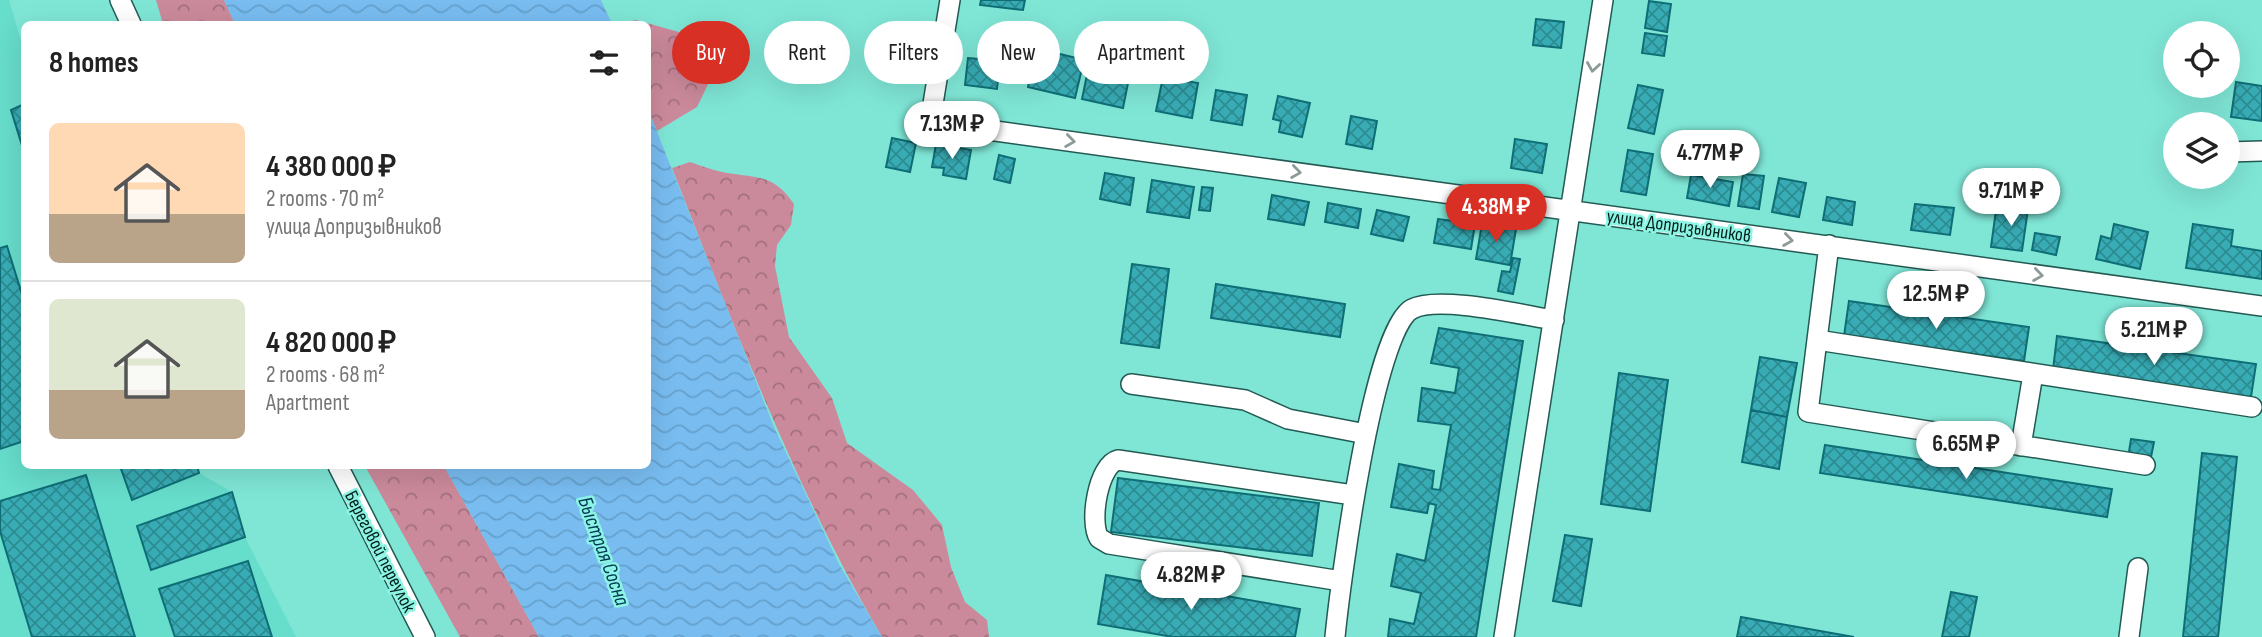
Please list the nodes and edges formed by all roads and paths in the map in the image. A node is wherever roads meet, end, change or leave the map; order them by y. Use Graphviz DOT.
graph roads {
  1 [pos="120,0"];
  2 [pos="950,0"];
  3 [pos="1604,0"];
  4 [pos="130,21"];
  5 [pos="2262,151"];
  6 [pos="2240,152"];
  7 [pos="1572,209"];
  8 [pos="1829,246"];
  9 [pos="2262,306"];
  10 [pos="1554,320"];
  11 [pos="1817,340"];
  12 [pos="2033,374"];
  13 [pos="1131,384"];
  14 [pos="2252,407"];
  15 [pos="1366,434"];
  16 [pos="2021,446"];
  17 [pos="2146,465"];
  18 [pos="340,469"];
  19 [pos="1353,495"];
  20 [pos="2138,568"];
  21 [pos="1341,581"];
  22 [pos="425,637"];
  23 [pos="1335,637"];
  24 [pos="1504,637"];
  25 [pos="2129,637"];
  1 -- 4 [label="street"];
  2 -- 7 [label="street, улица Допризывников, one-way"];
  3 -- 7 [label="street, one-way"];
  5 -- 6 [label="street"];
  7 -- 8 [label="street, улица Допризывников, one-way"];
  7 -- 10 [label="street"];
  8 -- 9 [label="street, улица Допризывников, one-way"];
  8 -- 11 [label="street"];
  10 -- 15 [label="street"];
  10 -- 24 [label="street"];
  11 -- 12 [label="street"];
  11 -- 16 [label="street"];
  12 -- 14 [label="street"];
  12 -- 16 [label="street"];
  13 -- 15 [label="street"];
  15 -- 19 [label="street"];
  16 -- 17 [label="street"];
  18 -- 22 [label="street, Береговой переулок"];
  19 -- 21 [label="street"];
  19 -- 21 [label="street"];
  20 -- 25 [label="street"];
  21 -- 23 [label="street"];
}
